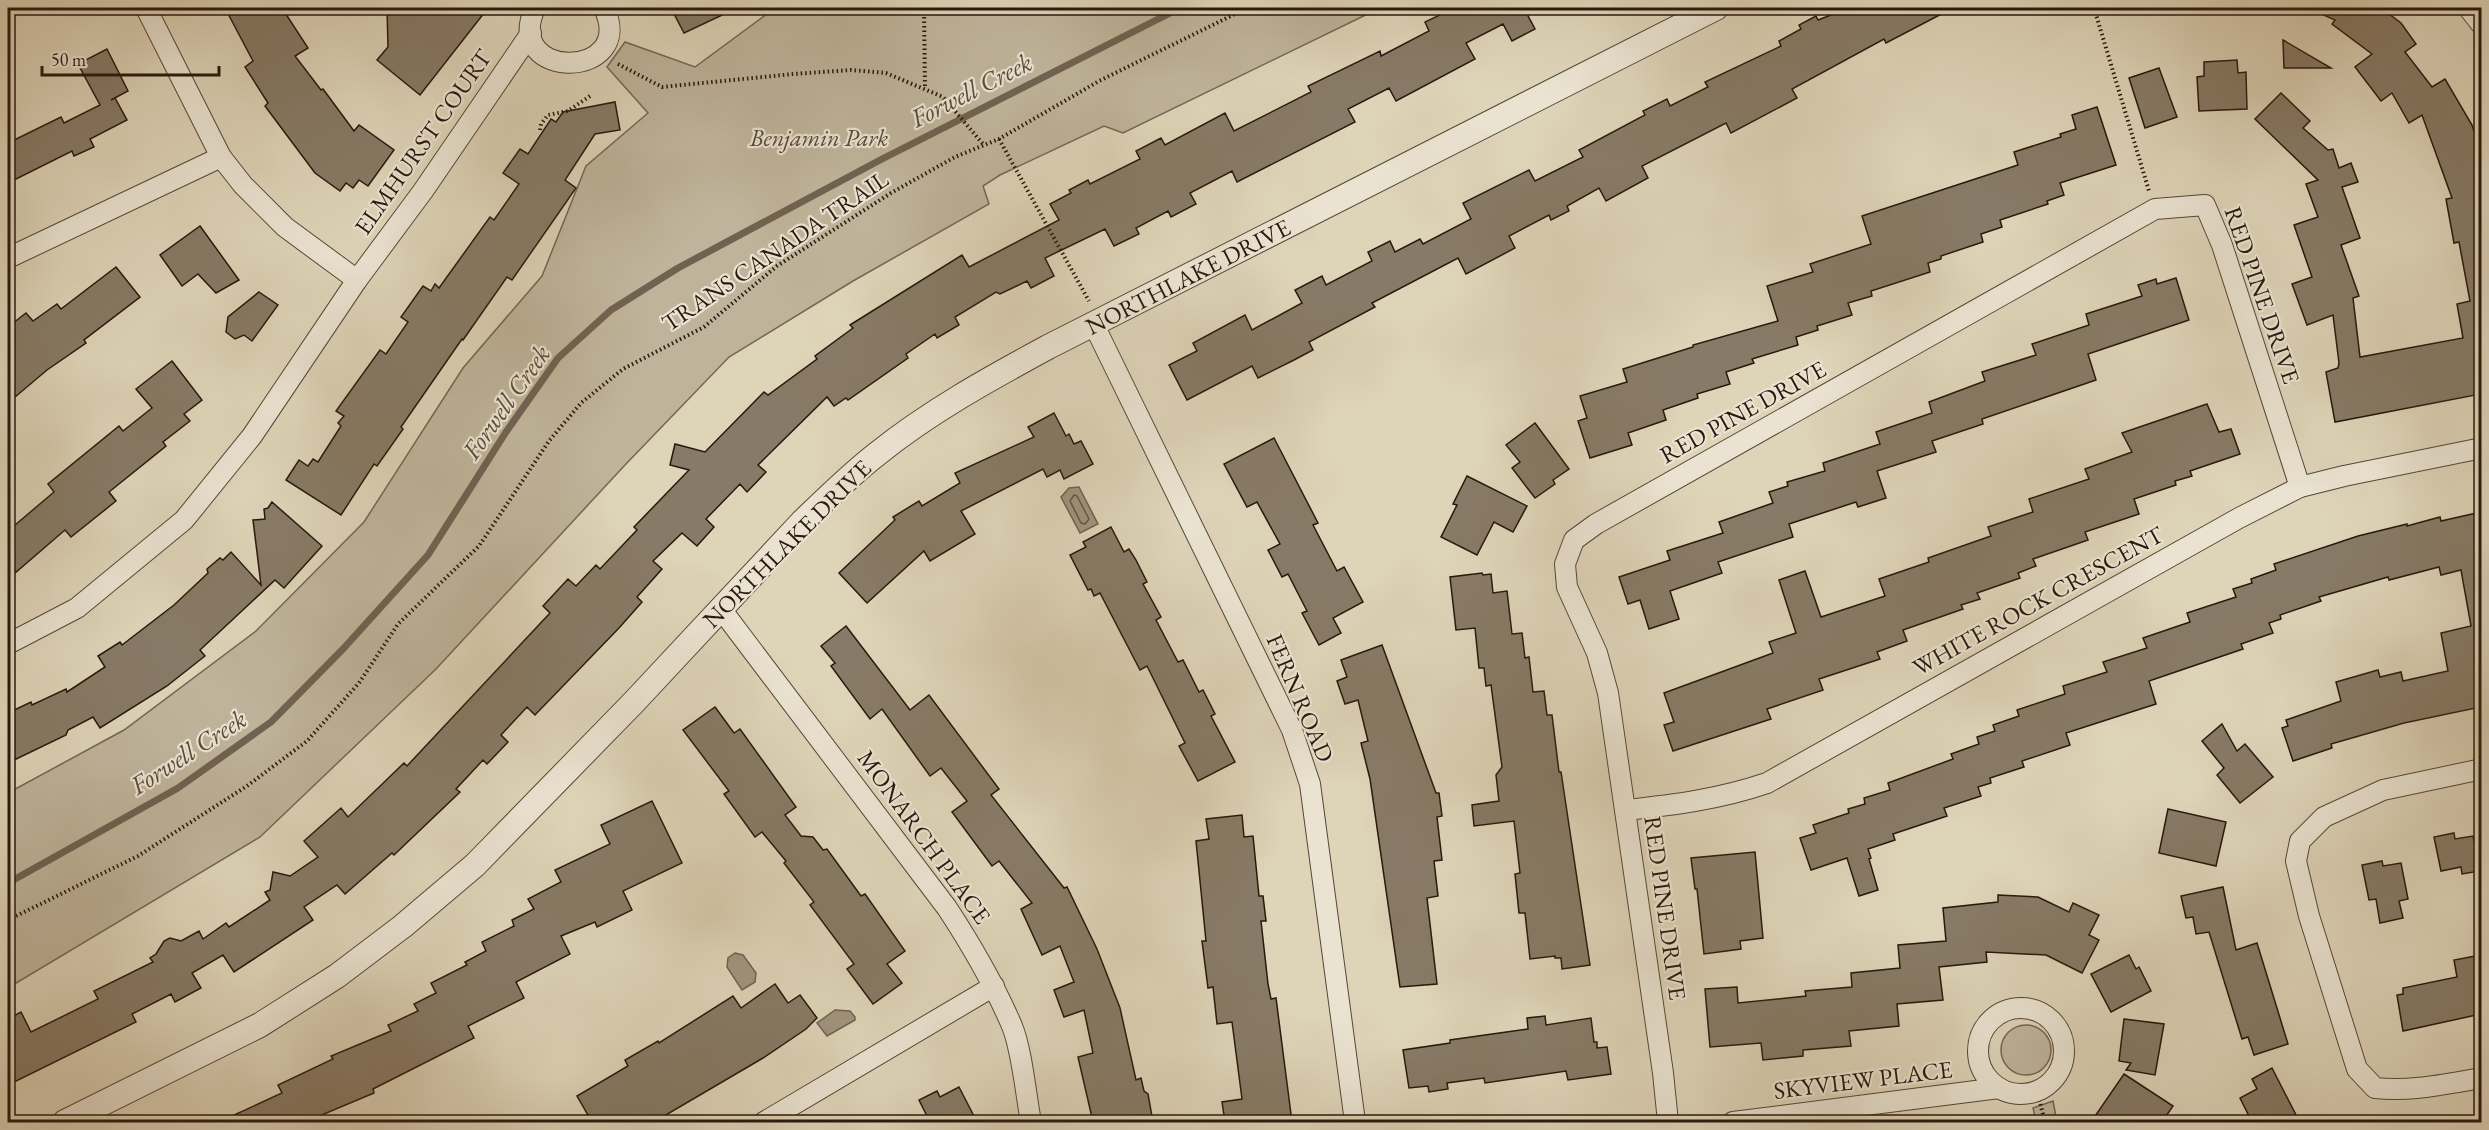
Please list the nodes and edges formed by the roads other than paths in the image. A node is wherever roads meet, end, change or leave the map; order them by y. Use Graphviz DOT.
graph roads {
  1 [pos="146,8"];
  2 [pos="536,8"];
  3 [pos="604,8"];
  4 [pos="1716,8"];
  5 [pos="2471,8"];
  6 [pos="2481,22"];
  7 [pos="531,33"];
  8 [pos="221,157"];
  9 [pos="8,258"];
  10 [pos="357,280"];
  11 [pos="1097,323"];
  12 [pos="2481,448"];
  13 [pos="2300,488"];
  14 [pos="721,609"];
  15 [pos="8,644"];
  16 [pos="2481,769"];
  17 [pos="1626,810"];
  18 [pos="994,986"];
  19 [pos="2481,1078"];
  20 [pos="1999,1088"];
  21 [pos="65,1122"];
  22 [pos="764,1122"];
  23 [pos="1030,1122"];
  24 [pos="1355,1122"];
  25 [pos="1668,1122"];
  26 [pos="1733,1122"];
  1 -- 8 [label="street"];
  2 -- 7 [label="street, ELMHURST COURT"];
  3 -- 7 [label="street"];
  4 -- 11 [label="street, NORTHLAKE DRIVE"];
  5 -- 6 [label="street"];
  7 -- 10 [label="street, ELMHURST COURT"];
  8 -- 9 [label="street"];
  8 -- 10 [label="street"];
  10 -- 15 [label="street, ELMHURST COURT"];
  11 -- 14 [label="street, NORTHLAKE DRIVE"];
  11 -- 24 [label="street, FERN ROAD"];
  12 -- 13 [label="street, WHITE ROCK CRESCENT"];
  13 -- 17 [label="street, WHITE ROCK CRESCENT"];
  13 -- 17 [label="street, RED PINE DRIVE"];
  14 -- 18 [label="street, MONARCH PLACE"];
  14 -- 21 [label="street, NORTHLAKE DRIVE"];
  16 -- 19 [label="street"];
  17 -- 25 [label="street, RED PINE DRIVE"];
  18 -- 22 [label="street"];
  18 -- 23 [label="street, MONARCH PLACE"];
  20 -- 20 [label="street, SKYVIEW PLACE"];
  20 -- 26 [label="street, SKYVIEW PLACE"];
}
